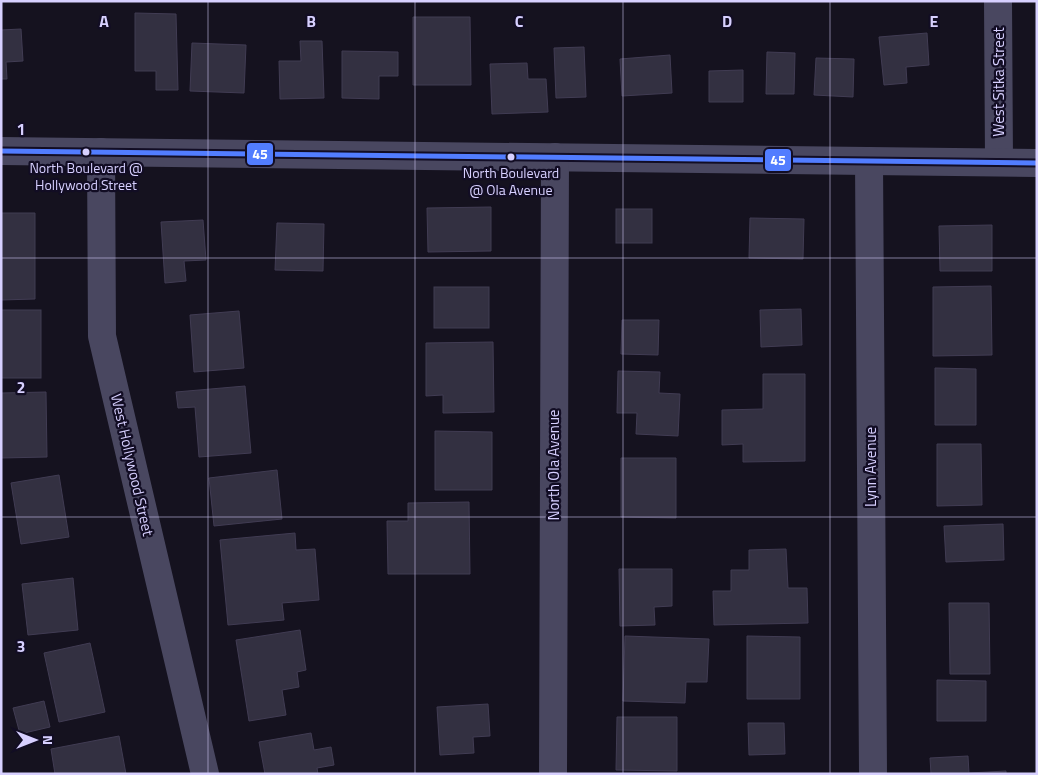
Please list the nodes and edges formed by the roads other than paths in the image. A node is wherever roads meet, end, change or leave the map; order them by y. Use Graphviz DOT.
graph roads {
  1 [pos="998,1"];
  2 [pos="1,151"];
  3 [pos="101,152"];
  4 [pos="554,157"];
  5 [pos="869,161"];
  6 [pos="999,162"];
  7 [pos="1037,163"];
  8 [pos="206,774"];
  9 [pos="553,774"];
  10 [pos="872,774"];
  1 -- 6 [label="street, West Sitka Street"];
  2 -- 3 [label="street"];
  3 -- 4 [label="street"];
  3 -- 8 [label="street, West Hollywood Street"];
  4 -- 5 [label="street"];
  4 -- 9 [label="street, North Ola Avenue"];
  5 -- 6 [label="street"];
  5 -- 10 [label="street, Lynn Avenue"];
  6 -- 7 [label="street"];
}
